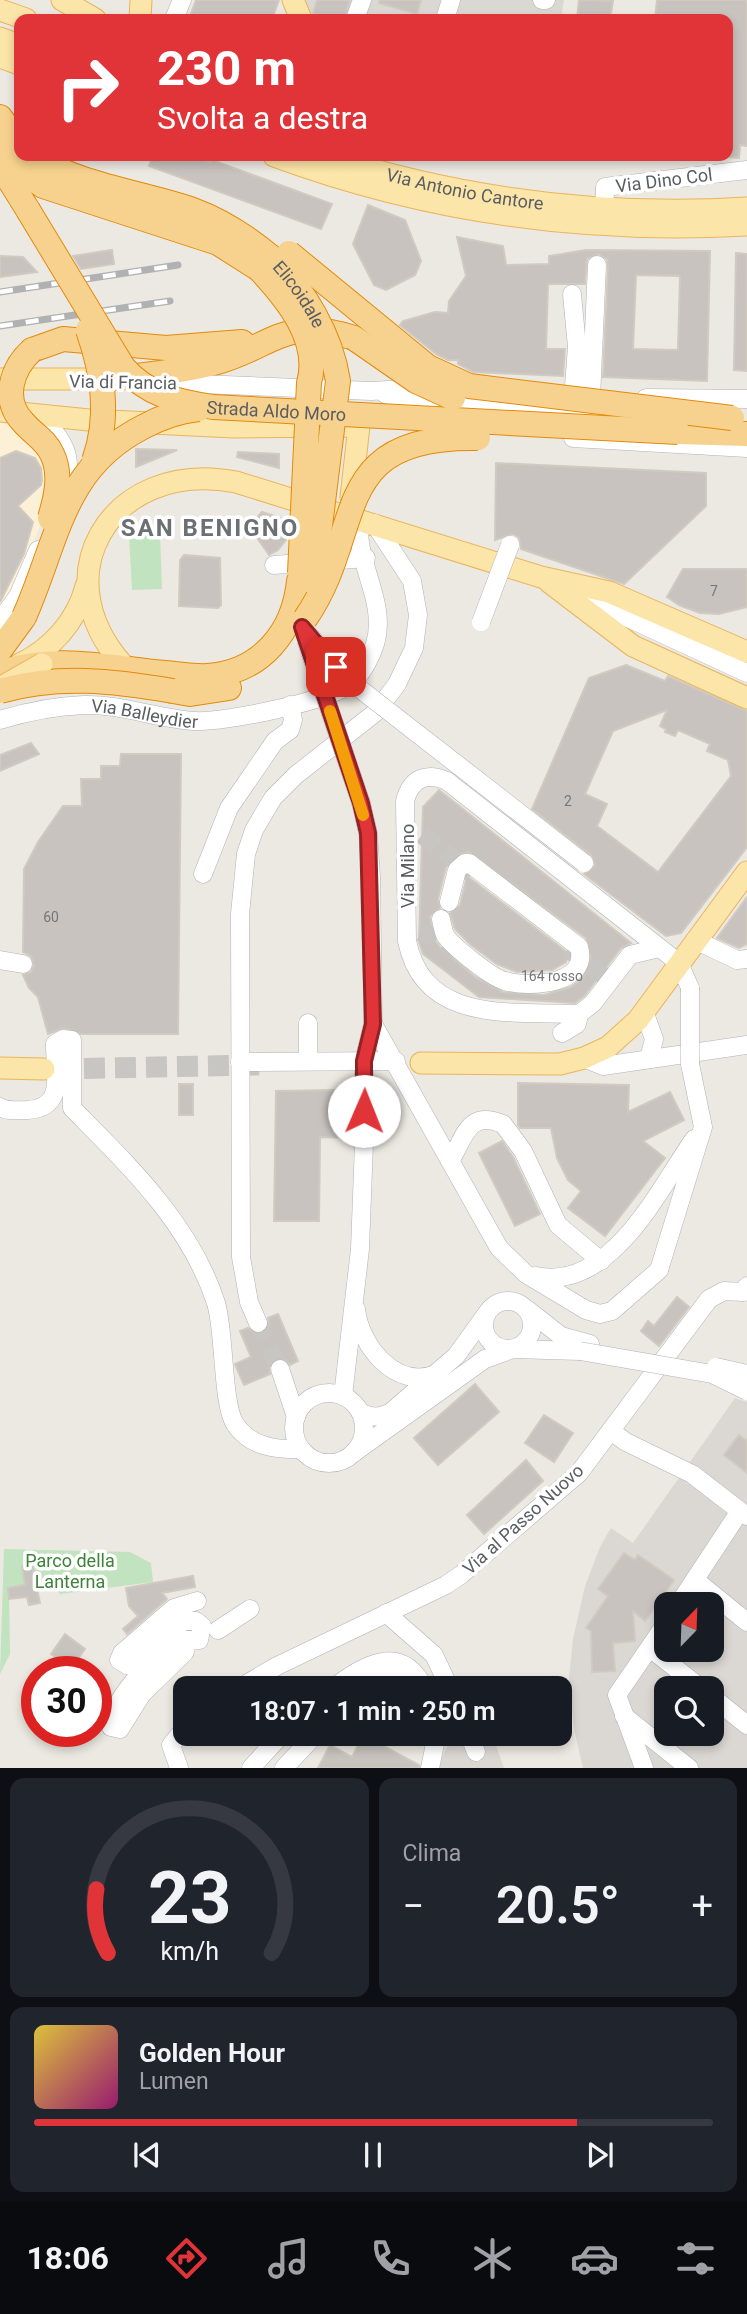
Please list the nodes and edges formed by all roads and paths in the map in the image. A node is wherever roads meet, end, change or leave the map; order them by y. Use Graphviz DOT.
graph roads {
  1 [pos="62,0"];
  2 [pos="86,14"];
  3 [pos="0,117"];
  4 [pos="14,136"];
  5 [pos="0,147"];
  6 [pos="45,161"];
  7 [pos="290,161"];
  8 [pos="320,161"];
  9 [pos="343,161"];
  10 [pos="366,161"];
  11 [pos="0,165"];
  12 [pos="747,170"];
  13 [pos="336,176"];
  14 [pos="391,176"];
  15 [pos="0,197"];
  16 [pos="747,208"];
  17 [pos="184,216"];
  18 [pos="604,219"];
  19 [pos="747,225"];
  20 [pos="273,260"];
  21 [pos="597,265"];
  22 [pos="73,286"];
  23 [pos="572,294"];
  24 [pos="270,338"];
  25 [pos="0,379"];
  26 [pos="107,379"];
  27 [pos="747,381"];
  28 [pos="371,391"];
  29 [pos="582,398"];
  30 [pos="213,407"];
  31 [pos="0,411"];
  32 [pos="740,411"];
  33 [pos="37,416"];
  34 [pos="132,422"];
  35 [pos="355,426"];
  36 [pos="672,439"];
  37 [pos="747,448"];
  38 [pos="82,472"];
  39 [pos="367,521"];
  40 [pos="56,524"];
  41 [pos="510,545"];
  42 [pos="366,558"];
  43 [pos="274,565"];
  44 [pos="88,577"];
  45 [pos="541,577"];
  46 [pos="90,607"];
  47 [pos="24,617"];
  48 [pos="0,621"];
  49 [pos="481,622"];
  50 [pos="303,623"];
  51 [pos="0,639"];
  52 [pos="747,652"];
  53 [pos="42,664"];
  54 [pos="127,669"];
  55 [pos="747,673"];
  56 [pos="3,690"];
  57 [pos="173,691"];
  58 [pos="747,698"];
  59 [pos="290,705"];
  60 [pos="584,863"];
  61 [pos="747,872"];
  62 [pos="203,874"];
  63 [pos="449,902"];
  64 [pos="441,919"];
  65 [pos="695,940"];
  66 [pos="659,948"];
  67 [pos="747,959"];
  68 [pos="0,960"];
  69 [pos="679,963"];
  70 [pos="23,964"];
  71 [pos="579,1014"];
  72 [pos="648,1020"];
  73 [pos="308,1023"];
  74 [pos="373,1024"];
  75 [pos="562,1033"];
  76 [pos="747,1045"];
  77 [pos="584,1058"];
  78 [pos="649,1059"];
  79 [pos="308,1061"];
  80 [pos="364,1061"];
  81 [pos="396,1061"];
  82 [pos="240,1062"];
  83 [pos="421,1063"];
  84 [pos="0,1068"];
  85 [pos="44,1069"];
  86 [pos="0,1107"];
  87 [pos="364,1111"];
  88 [pos="703,1127"];
  89 [pos="364,1143"];
  90 [pos="450,1161"];
  91 [pos="601,1261"];
  92 [pos="581,1273"];
  93 [pos="526,1274"];
  94 [pos="746,1291"];
  95 [pos="355,1296"];
  96 [pos="528,1310"];
  97 [pos="586,1310"];
  98 [pos="487,1313"];
  99 [pos="258,1323"];
  100 [pos="587,1348"];
  101 [pos="513,1349"];
  102 [pos="280,1369"];
  103 [pos="440,1372"];
  104 [pos="747,1374"];
  105 [pos="747,1391"];
  106 [pos="343,1396"];
  107 [pos="359,1412"];
  108 [pos="296,1417"];
  109 [pos="611,1431"];
  110 [pos="301,1449"];
  111 [pos="352,1454"];
  112 [pos="744,1514"];
  113 [pos="695,1580"];
  114 [pos="687,1592"];
  115 [pos="197,1601"];
  116 [pos="250,1609"];
  117 [pos="386,1614"];
  118 [pos="747,1622"];
  119 [pos="218,1630"];
  120 [pos="654,1642"];
  121 [pos="650,1648"];
  122 [pos="185,1653"];
  123 [pos="259,1676"];
  124 [pos="353,1676"];
  125 [pos="381,1676"];
  126 [pos="413,1676"];
  127 [pos="415,1676"];
  128 [pos="444,1676"];
  129 [pos="686,1676"];
  130 [pos="724,1707"];
  131 [pos="624,1716"];
  132 [pos="747,1725"];
  133 [pos="173,1743"];
  134 [pos="271,1746"];
  135 [pos="305,1746"];
  136 [pos="435,1746"];
  137 [pos="474,1746"];
  138 [pos="476,1752"];
  139 [pos="253,1765"];
  140 [pos="179,1768"];
  141 [pos="284,1768"];
  142 [pos="430,1768"];
  143 [pos="644,1768"];
  144 [pos="690,1768"];
  1 -- 2 [label="main road"];
  3 -- 4 [label="highway"];
  5 -- 17 [label="highway"];
  6 -- 17 [label="highway"];
  7 -- 13 [label="main road, Via Antonio Cantore"];
  8 -- 13 [label="main road"];
  9 -- 14 [label="main road, Via Antonio Cantore"];
  10 -- 14 [label="main road"];
  11 -- 22 [label="highway, Strada Aldo Moro, bridge"];
  12 -- 18 [label="street, Via Dino Col"];
  13 -- 18 [label="main road, Via Antonio Cantore"];
  14 -- 18 [label="main road, Via Antonio Cantore"];
  15 -- 22 [label="highway, bridge"];
  16 -- 18 [label="main road, Via Antonio Cantore"];
  17 -- 20 [label="highway"];
  17 -- 20 [label="highway"];
  18 -- 19 [label="main road, Via Antonio Cantore"];
  20 -- 32 [label="highway, bridge"];
  20 -- 50 [label="highway, Elicoidale, bridge"];
  20 -- 54 [label="highway, bridge"];
  21 -- 29 [label="street"];
  22 -- 30 [label="highway, Strada Aldo Moro, bridge"];
  22 -- 38 [label="highway, bridge"];
  23 -- 29 [label="street"];
  24 -- 26 [label="highway"];
  24 -- 32 [label="highway, bridge"];
  24 -- 47 [label="highway, bridge"];
  25 -- 26 [label="main road, Via di Francia"];
  26 -- 28 [label="street, Via di Francia"];
  27 -- 32 [label="street"];
  28 -- 29 [label="street, Via di Francia"];
  28 -- 32 [label="street, Via di Francia"];
  29 -- 32 [label="street, Via di Francia"];
  30 -- 36 [label="highway, Strada Aldo Moro, bridge"];
  30 -- 38 [label="highway, bridge"];
  31 -- 33 [label="main road"];
  32 -- 36 [label="highway"];
  33 -- 34 [label="main road"];
  33 -- 38 [label="street"];
  34 -- 35 [label="main road"];
  34 -- 38 [label="street"];
  35 -- 36 [label="street"];
  35 -- 39 [label="main road, Via Balleydier"];
  36 -- 37 [label="street"];
  36 -- 50 [label="highway, bridge"];
  38 -- 40 [label="street"];
  38 -- 47 [label="highway, bridge"];
  39 -- 42 [label="street, Via Balleydier"];
  39 -- 44 [label="main road, Elicoidale"];
  39 -- 45 [label="main road, Elicoidale"];
  39 -- 82 [label="street"];
  40 -- 48 [label="street"];
  40 -- 51 [label="street"];
  41 -- 49 [label="street, bridge"];
  42 -- 43 [label="street"];
  42 -- 59 [label="street, Via Balleydier"];
  44 -- 46 [label="main road, Elicoidale"];
  44 -- 56 [label="main road"];
  45 -- 52 [label="main road"];
  45 -- 55 [label="street"];
  45 -- 58 [label="main road"];
  46 -- 53 [label="main road"];
  46 -- 54 [label="main road, Elicoidale"];
  47 -- 56 [label="highway"];
  50 -- 57 [label="highway, Elicoidale"];
  50 -- 60 [label="street, bridge"];
  50 -- 74 [label="street, bridge"];
  53 -- 54 [label="highway, Elicoidale"];
  53 -- 56 [label="highway, Elicoidale"];
  54 -- 57 [label="main road, Elicoidale, bridge"];
  56 -- 57 [label="highway, Elicoidale, bridge"];
  56 -- 59 [label="street, Via Balleydier"];
  59 -- 62 [label="street"];
  61 -- 65 [label="main road"];
  63 -- 64 [label="street"];
  65 -- 67 [label="street"];
  65 -- 69 [label="main road"];
  66 -- 69 [label="street, Via Milano"];
  66 -- 71 [label="street"];
  66 -- 71 [label="street, Via Milano"];
  68 -- 70 [label="street"];
  69 -- 72 [label="main road"];
  69 -- 88 [label="street, bridge"];
  71 -- 75 [label="street"];
  72 -- 77 [label="main road"];
  72 -- 78 [label="street"];
  73 -- 79 [label="street"];
  74 -- 80 [label="street"];
  74 -- 81 [label="street"];
  76 -- 78 [label="street"];
  77 -- 78 [label="street"];
  77 -- 83 [label="main road"];
  79 -- 80 [label="street"];
  79 -- 82 [label="street"];
  80 -- 81 [label="street"];
  80 -- 87 [label="street"];
  81 -- 90 [label="street"];
  82 -- 99 [label="street"];
  84 -- 85 [label="main road"];
  86 -- 110 [label="street"];
  88 -- 91 [label="street"];
  88 -- 97 [label="street"];
  89 -- 95 [label="street"];
  90 -- 91 [label="street"];
  90 -- 93 [label="street"];
  91 -- 92 [label="street"];
  92 -- 93 [label="street"];
  92 -- 97 [label="street"];
  93 -- 97 [label="street"];
  94 -- 109 [label="street, Via al Passo Nuovo"];
  95 -- 103 [label="street"];
  95 -- 106 [label="street"];
  96 -- 98 [label="street"];
  96 -- 100 [label="street"];
  96 -- 101 [label="street"];
  98 -- 101 [label="street"];
  98 -- 103 [label="street"];
  100 -- 101 [label="street"];
  100 -- 104 [label="street, bridge"];
  100 -- 105 [label="street, bridge"];
  101 -- 111 [label="street"];
  102 -- 108 [label="street"];
  103 -- 107 [label="street"];
  106 -- 107 [label="street"];
  106 -- 108 [label="street"];
  107 -- 111 [label="street"];
  108 -- 110 [label="street"];
  109 -- 112 [label="street"];
  109 -- 117 [label="street, Via al Passo Nuovo"];
  110 -- 111 [label="street"];
  112 -- 113 [label="street"];
  113 -- 114 [label="street"];
  113 -- 118 [label="street"];
  115 -- 122 [label="street"];
  116 -- 119 [label="street"];
  117 -- 123 [label="street, Via al Passo Nuovo"];
  117 -- 128 [label="street"];
  120 -- 121 [label="street"];
  121 -- 129 [label="street"];
  121 -- 131 [label="street"];
  124 -- 127 [label="street"];
  125 -- 126 [label="street"];
  130 -- 132 [label="street"];
  131 -- 143 [label="street"];
  131 -- 144 [label="street"];
  133 -- 140 [label="street"];
  134 -- 139 [label="street"];
  135 -- 141 [label="street"];
  136 -- 142 [label="street"];
  137 -- 138 [label="street"];
}
